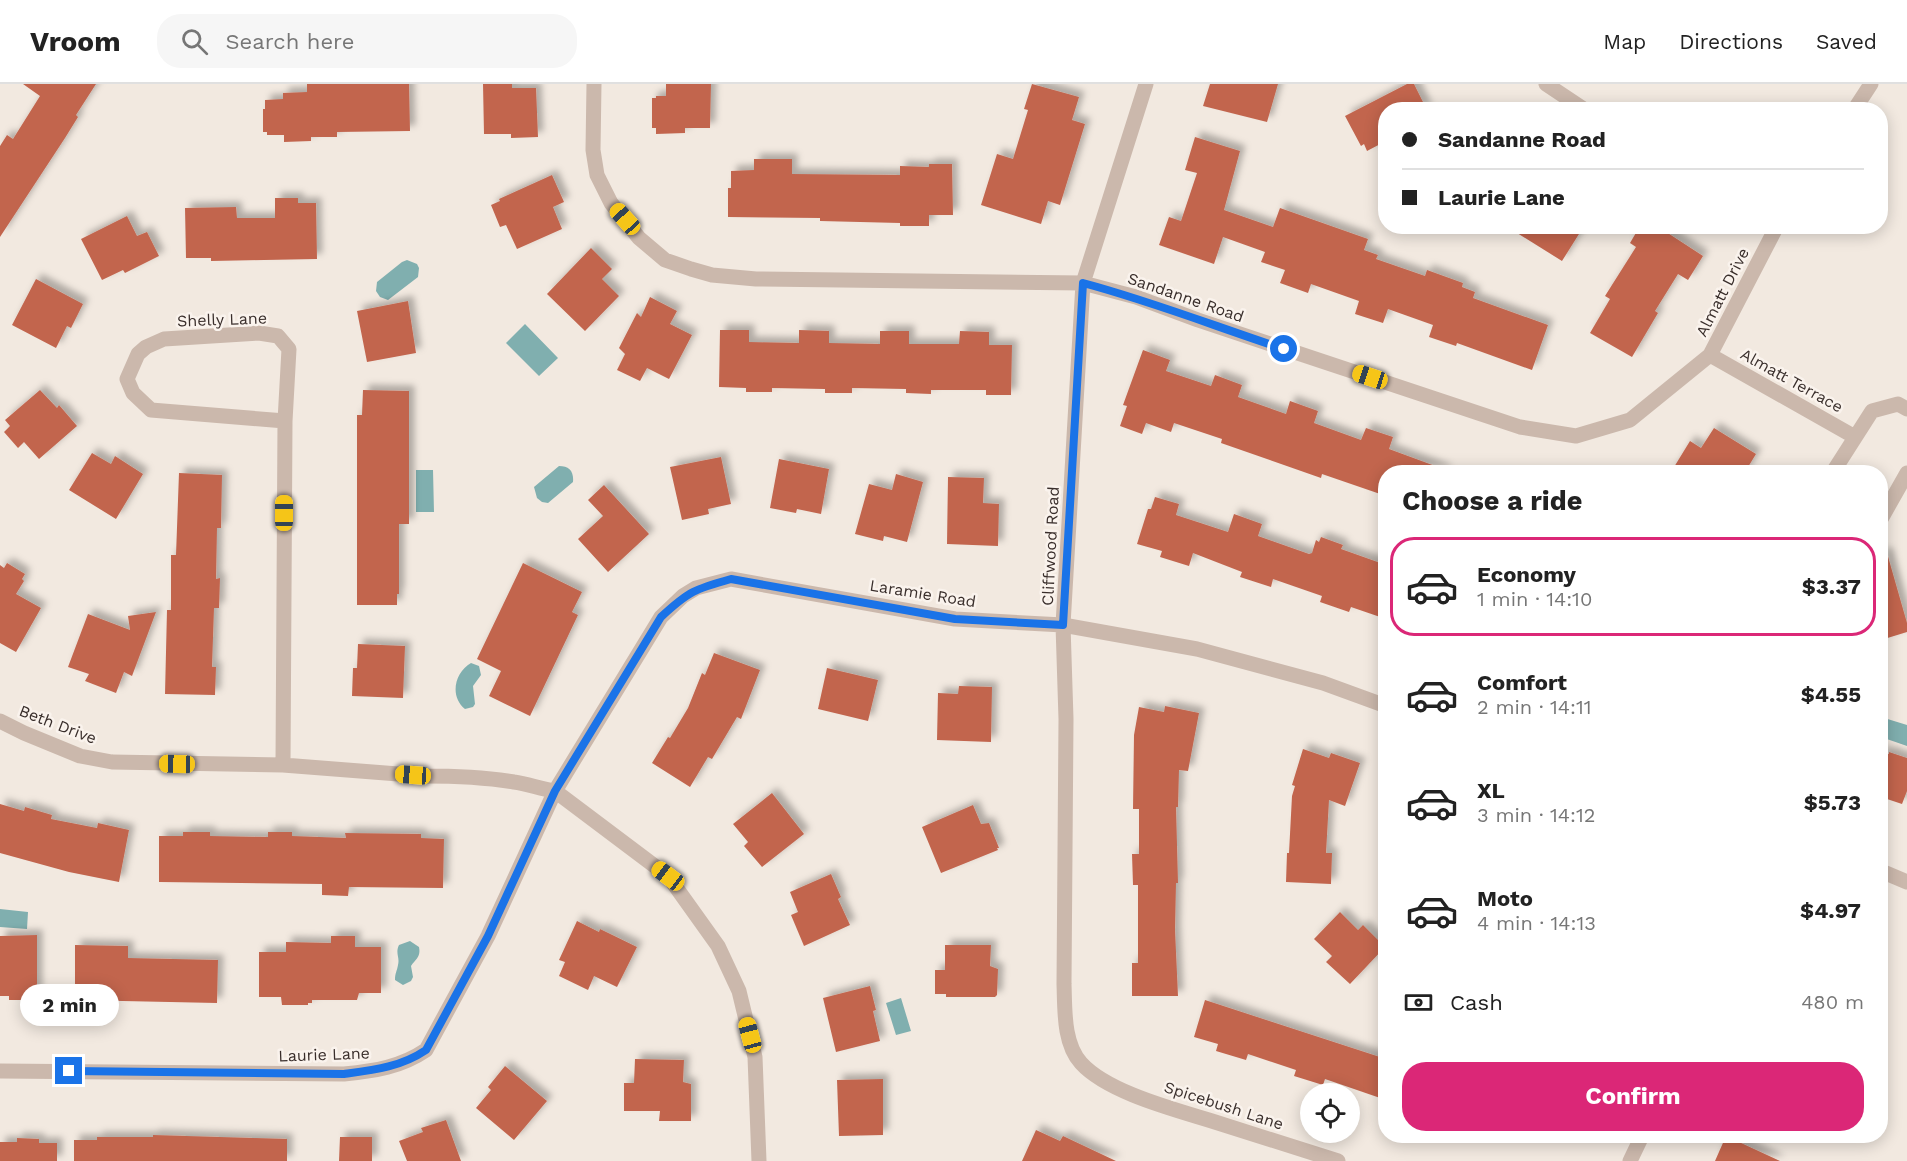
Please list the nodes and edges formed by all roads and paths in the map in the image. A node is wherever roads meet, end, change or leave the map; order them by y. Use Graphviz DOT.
graph roads {
  1 [pos="594,84"];
  2 [pos="1146,84"];
  3 [pos="1546,84"];
  4 [pos="1871,84"];
  5 [pos="1573,102"];
  6 [pos="1859,102"];
  7 [pos="1768,234"];
  8 [pos="1083,283"];
  9 [pos="1710,355"];
  10 [pos="1907,409"];
  11 [pos="285,421"];
  12 [pos="1605,429"];
  13 [pos="1855,437"];
  14 [pos="1837,465"];
  15 [pos="1907,473"];
  16 [pos="1888,507"];
  17 [pos="1063,625"];
  18 [pos="1378,703"];
  19 [pos="0,721"];
  20 [pos="283,765"];
  21 [pos="555,791"];
  22 [pos="1888,874"];
  23 [pos="1907,882"];
  24 [pos="0,1071"];
  25 [pos="1133,1093"];
  26 [pos="1639,1143"];
  27 [pos="759,1161"];
  28 [pos="1338,1161"];
  29 [pos="1630,1161"];
  1 -- 8 [label="street, Sandanne Road"];
  2 -- 8 [label="street, Cliffwood Road"];
  3 -- 5 [label="street"];
  4 -- 6 [label="street"];
  7 -- 9 [label="street, Almatt Drive"];
  8 -- 12 [label="street, Sandanne Road"];
  8 -- 17 [label="street, Cliffwood Road"];
  9 -- 12 [label="street, Almatt Drive"];
  9 -- 13 [label="street, Almatt Terrace"];
  10 -- 13 [label="street"];
  11 -- 11 [label="street, Shelly Lane"];
  11 -- 20 [label="street, Shelly Lane"];
  13 -- 14 [label="street"];
  15 -- 16 [label="street"];
  17 -- 18 [label="street, Laramie Road"];
  17 -- 21 [label="street, Laramie Road"];
  17 -- 25 [label="street, Cliffwood Road"];
  19 -- 20 [label="street, Beth Drive"];
  20 -- 21 [label="street, Beth Drive"];
  21 -- 24 [label="street, Laurie Lane"];
  21 -- 27 [label="street"];
  22 -- 23 [label="street"];
  25 -- 28 [label="street, Spicebush Lane"];
  26 -- 29 [label="street"];
}
